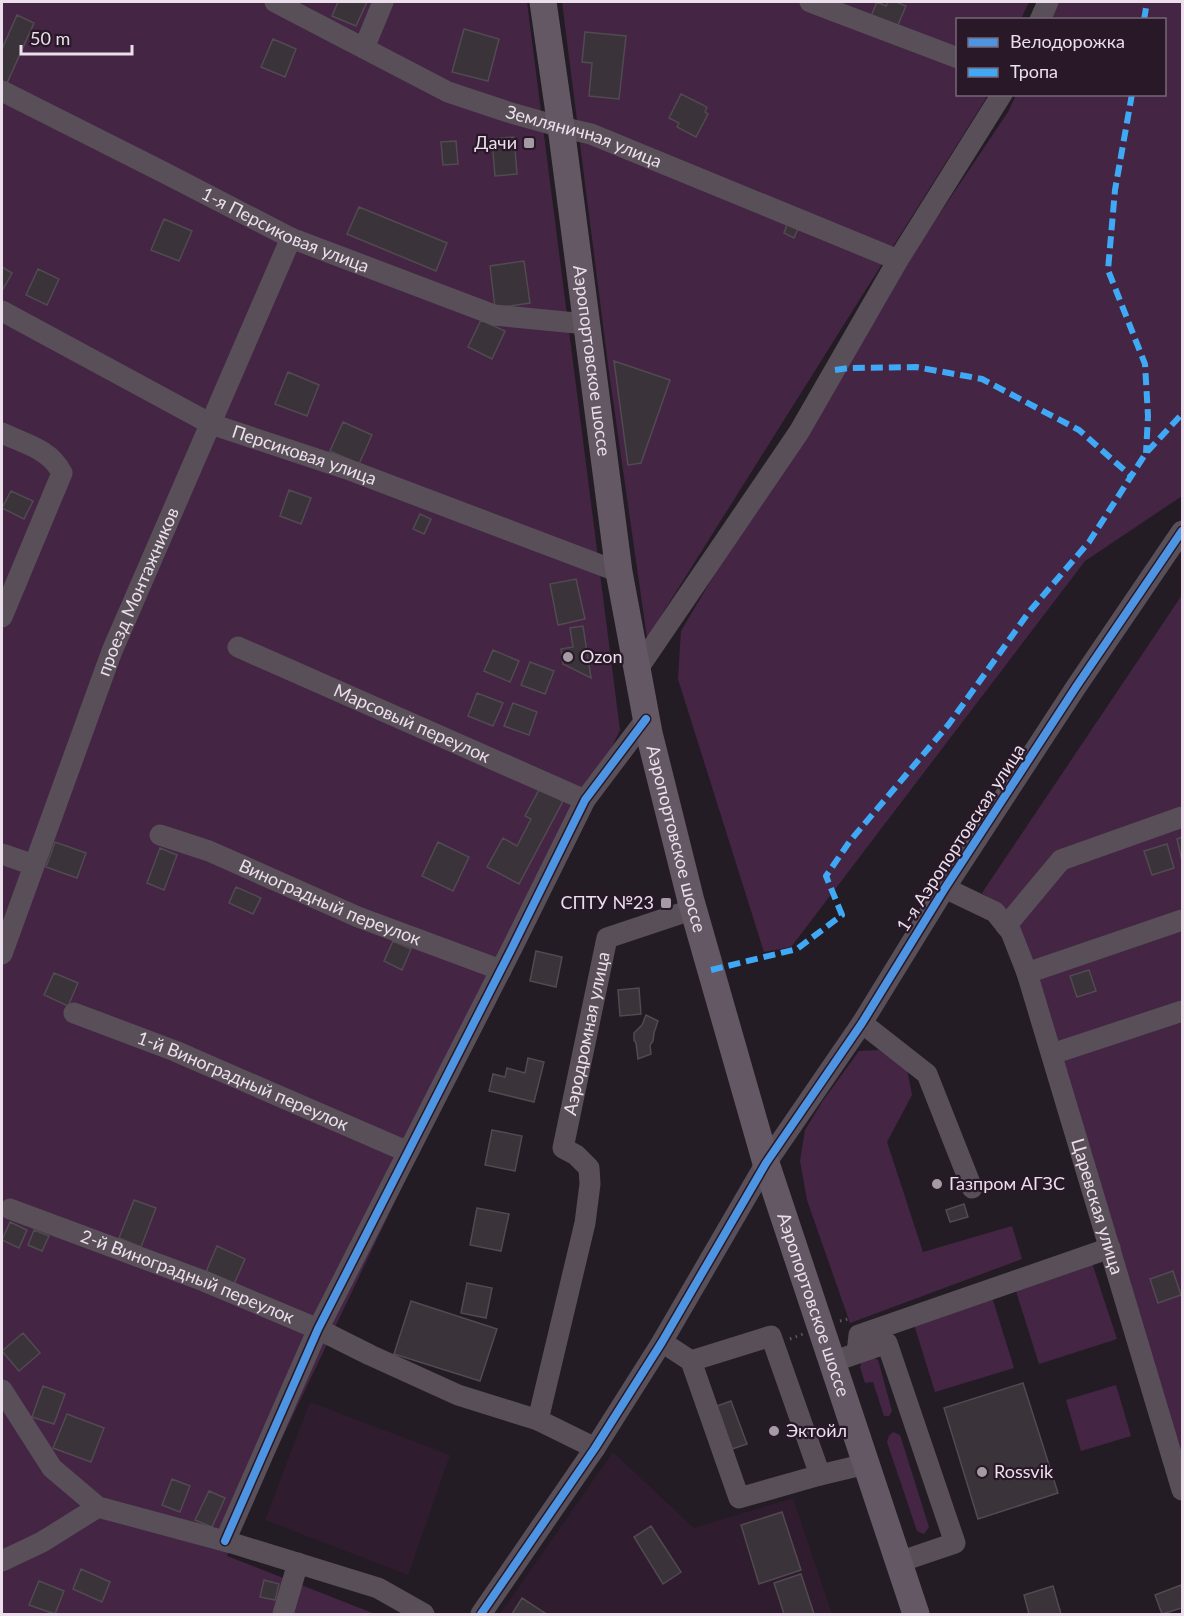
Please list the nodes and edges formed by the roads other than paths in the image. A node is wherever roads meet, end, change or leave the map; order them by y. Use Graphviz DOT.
graph roads {
  1 [pos="275,2"];
  2 [pos="383,2"];
  3 [pos="543,2"];
  4 [pos="810,2"];
  5 [pos="1048,2"];
  6 [pos="1041,18"];
  7 [pos="364,48"];
  8 [pos="956,58"];
  9 [pos="2,92"];
  10 [pos="1001,96"];
  11 [pos="561,127"];
  12 [pos="291,238"];
  13 [pos="898,260"];
  14 [pos="3,316"];
  15 [pos="586,324"];
  16 [pos="211,423"];
  17 [pos="2,434"];
  18 [pos="1182,531"];
  19 [pos="619,572"];
  20 [pos="2,617"];
  21 [pos="238,647"];
  22 [pos="637,670"];
  23 [pos="646,718"];
  24 [pos="585,800"];
  25 [pos="1182,817"];
  26 [pos="160,835"];
  27 [pos="2,854"];
  28 [pos="34,865"];
  29 [pos="945,888"];
  30 [pos="694,909"];
  31 [pos="1182,920"];
  32 [pos="1006,926"];
  33 [pos="2,954"];
  34 [pos="501,970"];
  35 [pos="1027,973"];
  36 [pos="1182,1011"];
  37 [pos="74,1013"];
  38 [pos="862,1023"];
  39 [pos="1052,1054"];
  40 [pos="408,1152"];
  41 [pos="766,1163"];
  42 [pos="972,1188"];
  43 [pos="10,1209"];
  44 [pos="1110,1248"];
  45 [pos="318,1329"];
  46 [pos="662,1342"];
  47 [pos="844,1358"];
  48 [pos="691,1361"];
  49 [pos="2,1390"];
  50 [pos="538,1420"];
  51 [pos="595,1448"];
  52 [pos="866,1464"];
  53 [pos="820,1475"];
  54 [pos="1182,1490"];
  55 [pos="98,1507"];
  56 [pos="225,1541"];
  57 [pos="2,1561"];
  58 [pos="298,1563"];
  59 [pos="899,1563"];
  60 [pos="283,1614"];
  61 [pos="424,1614"];
  62 [pos="481,1614"];
  63 [pos="916,1614"];
  1 -- 7 [label="street, Земляничная улица"];
  2 -- 7 [label="street"];
  3 -- 11 [label="main road, Аэропортовское шоссе"];
  4 -- 8 [label="street"];
  5 -- 6 [label="street"];
  7 -- 11 [label="street, Земляничная улица"];
  9 -- 12 [label="street, 1-я Персиковая улица"];
  10 -- 13 [label="street"];
  11 -- 13 [label="street, Земляничная улица"];
  11 -- 15 [label="main road, Аэропортовское шоссе"];
  12 -- 15 [label="street, 1-я Персиковая улица"];
  12 -- 16 [label="street, проезд Монтажников"];
  13 -- 22 [label="street"];
  14 -- 16 [label="street, Персиковая улица"];
  15 -- 19 [label="main road, Аэропортовское шоссе"];
  16 -- 19 [label="street, Персиковая улица"];
  16 -- 28 [label="street, проезд Монтажников"];
  17 -- 20 [label="street"];
  18 -- 29 [label="street, 1-я Аэропортовская улица"];
  19 -- 22 [label="main road, Аэропортовское шоссе"];
  21 -- 24 [label="street, Марсовый переулок"];
  22 -- 23 [label="main road, Аэропортовское шоссе"];
  23 -- 24 [label="street"];
  23 -- 30 [label="main road, Аэропортовское шоссе"];
  24 -- 34 [label="street"];
  25 -- 32 [label="street"];
  26 -- 34 [label="street, Виноградный переулок"];
  27 -- 28 [label="street"];
  28 -- 33 [label="street, проезд Монтажников"];
  29 -- 32 [label="street, Царевская улица"];
  29 -- 38 [label="street, 1-я Аэропортовская улица"];
  30 -- 41 [label="main road, Аэропортовское шоссе"];
  30 -- 50 [label="street, Аэродромная улица"];
  31 -- 35 [label="street"];
  32 -- 35 [label="street, Царевская улица"];
  34 -- 40 [label="street"];
  35 -- 39 [label="street, Царевская улица"];
  36 -- 39 [label="street"];
  37 -- 40 [label="street, 1-й Виноградный переулок"];
  38 -- 41 [label="street, 1-я Аэропортовская улица"];
  38 -- 42 [label="street"];
  39 -- 44 [label="street, Царевская улица"];
  40 -- 45 [label="street"];
  41 -- 46 [label="street, 1-я Аэропортовская улица"];
  41 -- 47 [label="main road, Аэропортовское шоссе"];
  43 -- 45 [label="street, 2-й Виноградный переулок"];
  44 -- 47 [label="street"];
  44 -- 54 [label="street, Царевская улица"];
  45 -- 50 [label="street, 2-й Виноградный переулок"];
  45 -- 56 [label="street"];
  46 -- 48 [label="street"];
  46 -- 51 [label="street, 1-я Аэропортовская улица"];
  47 -- 52 [label="main road, Аэропортовское шоссе"];
  47 -- 59 [label="street"];
  48 -- 53 [label="street"];
  48 -- 53 [label="street"];
  49 -- 55 [label="street"];
  50 -- 51 [label="street, 2-й Виноградный переулок"];
  51 -- 62 [label="street, 1-я Аэропортовская улица"];
  52 -- 53 [label="street"];
  52 -- 59 [label="main road, Аэропортовское шоссе"];
  55 -- 56 [label="street"];
  55 -- 57 [label="street"];
  56 -- 58 [label="street"];
  58 -- 60 [label="street"];
  58 -- 61 [label="street"];
  59 -- 63 [label="main road, Аэропортовское шоссе"];
}
